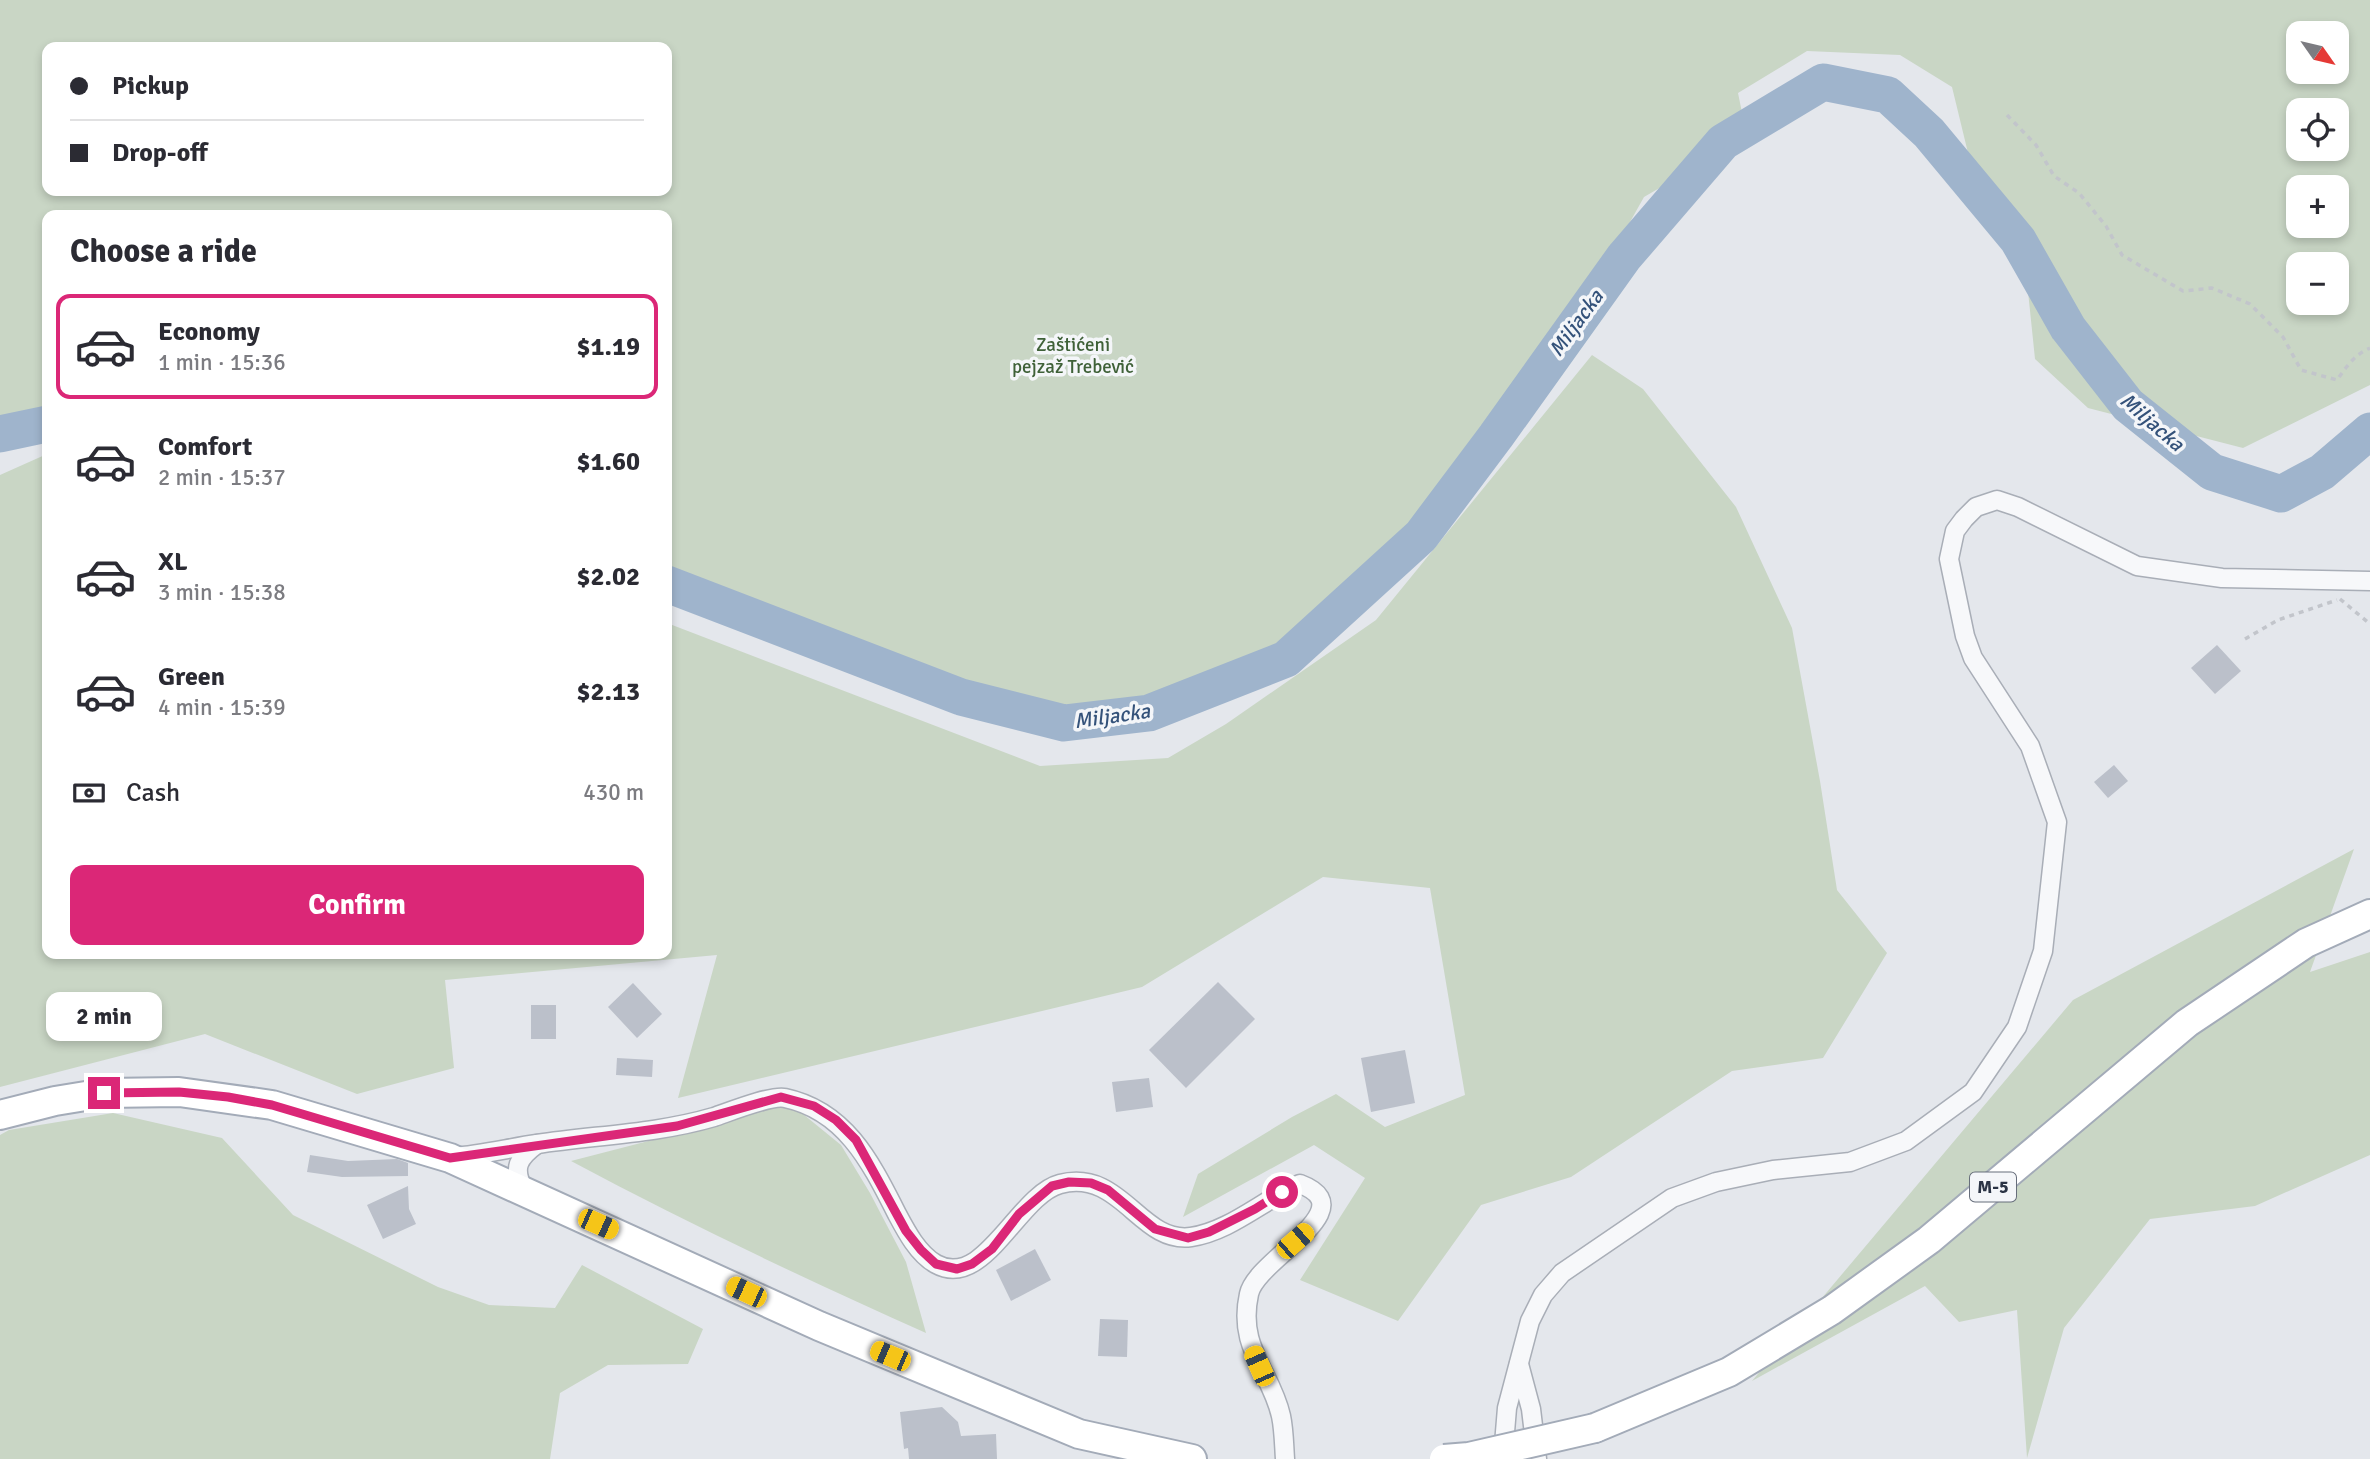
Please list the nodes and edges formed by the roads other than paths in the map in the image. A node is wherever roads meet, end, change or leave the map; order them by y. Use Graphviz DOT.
graph roads {
  1 [pos="2370,581"];
  2 [pos="2370,914"];
  3 [pos="0,1115"];
  4 [pos="537,1144"];
  5 [pos="450,1158"];
  6 [pos="524,1190"];
  7 [pos="1518,1361"];
  8 [pos="1192,1459"];
  9 [pos="1286,1459"];
  10 [pos="1444,1459"];
  11 [pos="1503,1459"];
  12 [pos="1537,1459"];
  1 -- 7 [label="street"];
  2 -- 10 [label="main road, M-5, bridge"];
  3 -- 5 [label="main road"];
  4 -- 5 [label="street"];
  4 -- 6 [label="street"];
  4 -- 9 [label="street"];
  5 -- 6 [label="main road"];
  6 -- 8 [label="main road"];
  7 -- 11 [label="street"];
  7 -- 12 [label="street"];
}
